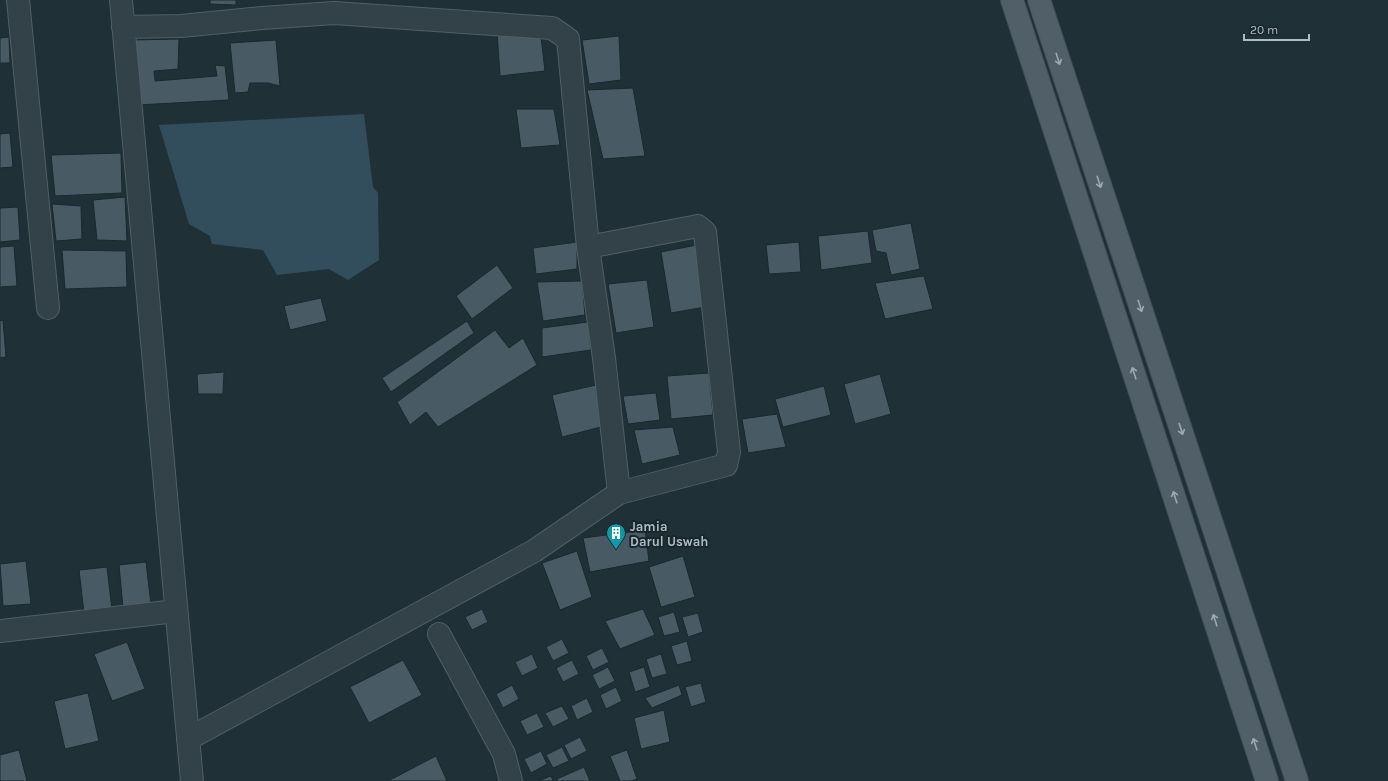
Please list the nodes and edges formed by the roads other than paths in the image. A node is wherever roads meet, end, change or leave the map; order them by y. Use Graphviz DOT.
graph roads {
  1 [pos="18,0"];
  2 [pos="121,0"];
  3 [pos="1012,0"];
  4 [pos="1039,0"];
  5 [pos="123,27"];
  6 [pos="588,247"];
  7 [pos="48,308"];
  8 [pos="619,493"];
  9 [pos="176,611"];
  10 [pos="0,631"];
  11 [pos="439,634"];
  12 [pos="188,739"];
  13 [pos="192,781"];
  14 [pos="511,781"];
  15 [pos="1267,781"];
  16 [pos="1297,781"];
  1 -- 7 [label="street"];
  2 -- 5 [label="street"];
  15 -- 3 [label="main road, one-way"];
  4 -- 16 [label="main road, one-way"];
  5 -- 6 [label="street"];
  5 -- 9 [label="street"];
  6 -- 8 [label="street"];
  6 -- 8 [label="street"];
  8 -- 12 [label="street"];
  9 -- 10 [label="street"];
  9 -- 12 [label="street"];
  11 -- 14 [label="street"];
  12 -- 13 [label="street"];
}
